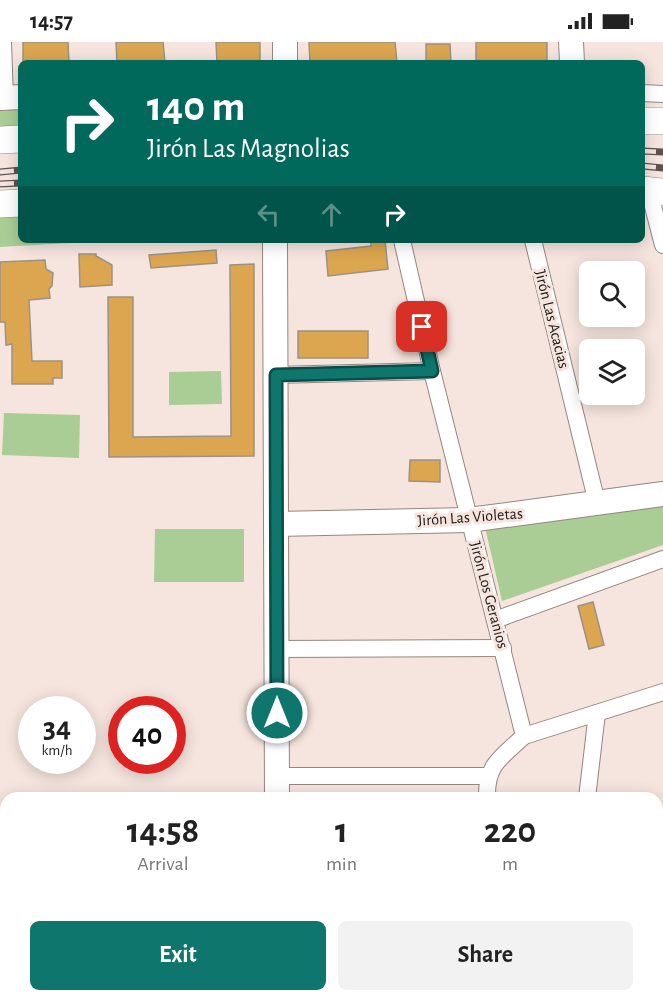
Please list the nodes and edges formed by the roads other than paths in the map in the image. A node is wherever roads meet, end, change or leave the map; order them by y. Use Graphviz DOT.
graph roads {
  1 [pos="3,42"];
  2 [pos="285,42"];
  3 [pos="572,42"];
  4 [pos="285,60"];
  5 [pos="572,60"];
  6 [pos="645,93"];
  7 [pos="663,94"];
  8 [pos="9,98"];
  9 [pos="645,121"];
  10 [pos="663,122"];
  11 [pos="18,140"];
  12 [pos="0,141"];
  13 [pos="651,191"];
  14 [pos="18,203"];
  15 [pos="0,204"];
  16 [pos="275,243"];
  17 [pos="403,243"];
  18 [pos="534,243"];
  19 [pos="663,245"];
  20 [pos="432,371"];
  21 [pos="276,375"];
  22 [pos="663,494"];
  23 [pos="597,503"];
  24 [pos="469,520"];
  25 [pos="276,524"];
  26 [pos="663,559"];
  27 [pos="495,620"];
  28 [pos="503,648"];
  29 [pos="277,650"];
  30 [pos="663,692"];
  31 [pos="597,714"];
  32 [pos="524,736"];
  33 [pos="488,776"];
  34 [pos="277,787"];
  35 [pos="487,792"];
  36 [pos="588,792"];
  1 -- 8 [label="street"];
  2 -- 4 [label="street"];
  3 -- 5 [label="street"];
  6 -- 7 [label="street"];
  9 -- 10 [label="main road"];
  11 -- 12 [label="main road"];
  13 -- 19 [label="street"];
  14 -- 15 [label="main road"];
  16 -- 21 [label="street"];
  17 -- 20 [label="street, Jirón Los Geranios"];
  18 -- 23 [label="street, Jirón Las Acacias"];
  20 -- 21 [label="street"];
  20 -- 24 [label="street, Jirón Los Geranios"];
  21 -- 25 [label="street"];
  22 -- 23 [label="street, Jirón Las Violetas"];
  23 -- 24 [label="street, Jirón Las Violetas"];
  24 -- 25 [label="street, Jirón Las Violetas"];
  24 -- 27 [label="street, Jirón Los Geranios"];
  25 -- 29 [label="street"];
  26 -- 27 [label="street"];
  27 -- 28 [label="street, Jirón Los Geranios"];
  28 -- 29 [label="street"];
  28 -- 32 [label="street, Jirón Los Geranios"];
  29 -- 34 [label="street"];
  30 -- 31 [label="street"];
  31 -- 32 [label="street"];
  31 -- 36 [label="street"];
  32 -- 33 [label="street"];
  33 -- 34 [label="street"];
  33 -- 35 [label="street"];
}
